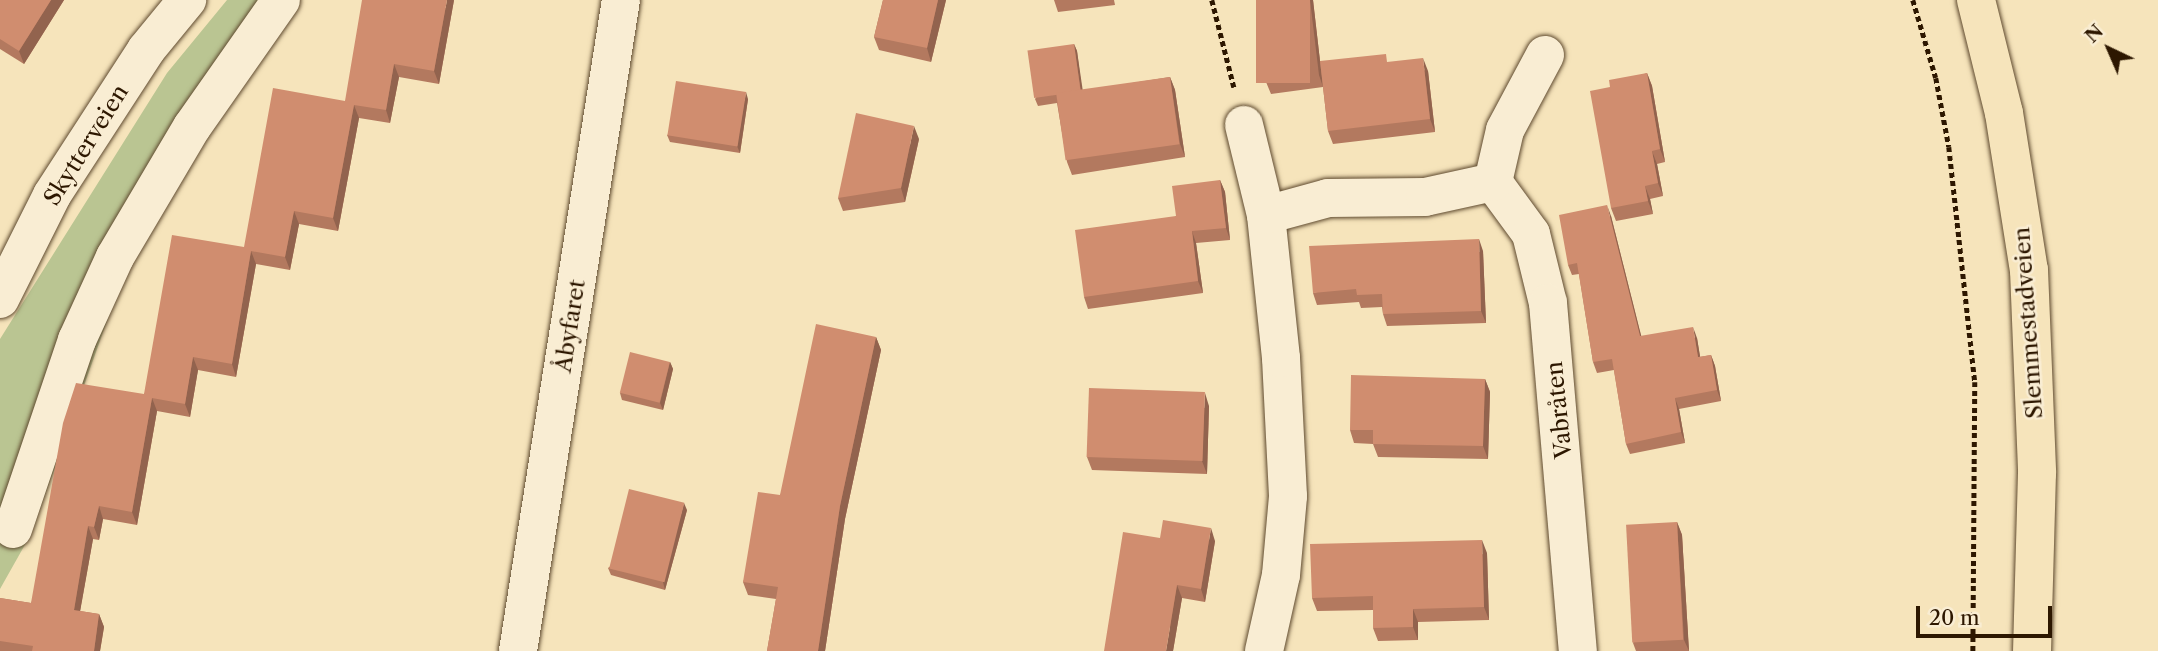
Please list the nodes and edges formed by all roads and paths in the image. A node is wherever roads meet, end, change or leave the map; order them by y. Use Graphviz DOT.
graph roads {
  1 [pos="187,0"];
  2 [pos="281,0"];
  3 [pos="621,0"];
  4 [pos="1212,0"];
  5 [pos="1913,0"];
  6 [pos="1976,0"];
  7 [pos="1545,54"];
  8 [pos="1244,125"];
  9 [pos="1493,182"];
  10 [pos="1266,215"];
  11 [pos="0,299"];
  12 [pos="13,529"];
  13 [pos="518,651"];
  14 [pos="1264,651"];
  15 [pos="1578,651"];
  16 [pos="1973,651"];
  17 [pos="2032,651"];
  1 -- 11 [label="street, Skytterveien"];
  2 -- 12 [label="street"];
  3 -- 13 [label="street, Åbyfaret"];
  4 -- 8 [label="path"];
  5 -- 16 [label="path"];
  6 -- 17 [label="main road, Slemmestadveien"];
  7 -- 9 [label="street"];
  8 -- 10 [label="street"];
  9 -- 10 [label="street"];
  9 -- 15 [label="street, Vabråten"];
  10 -- 14 [label="street"];
}
